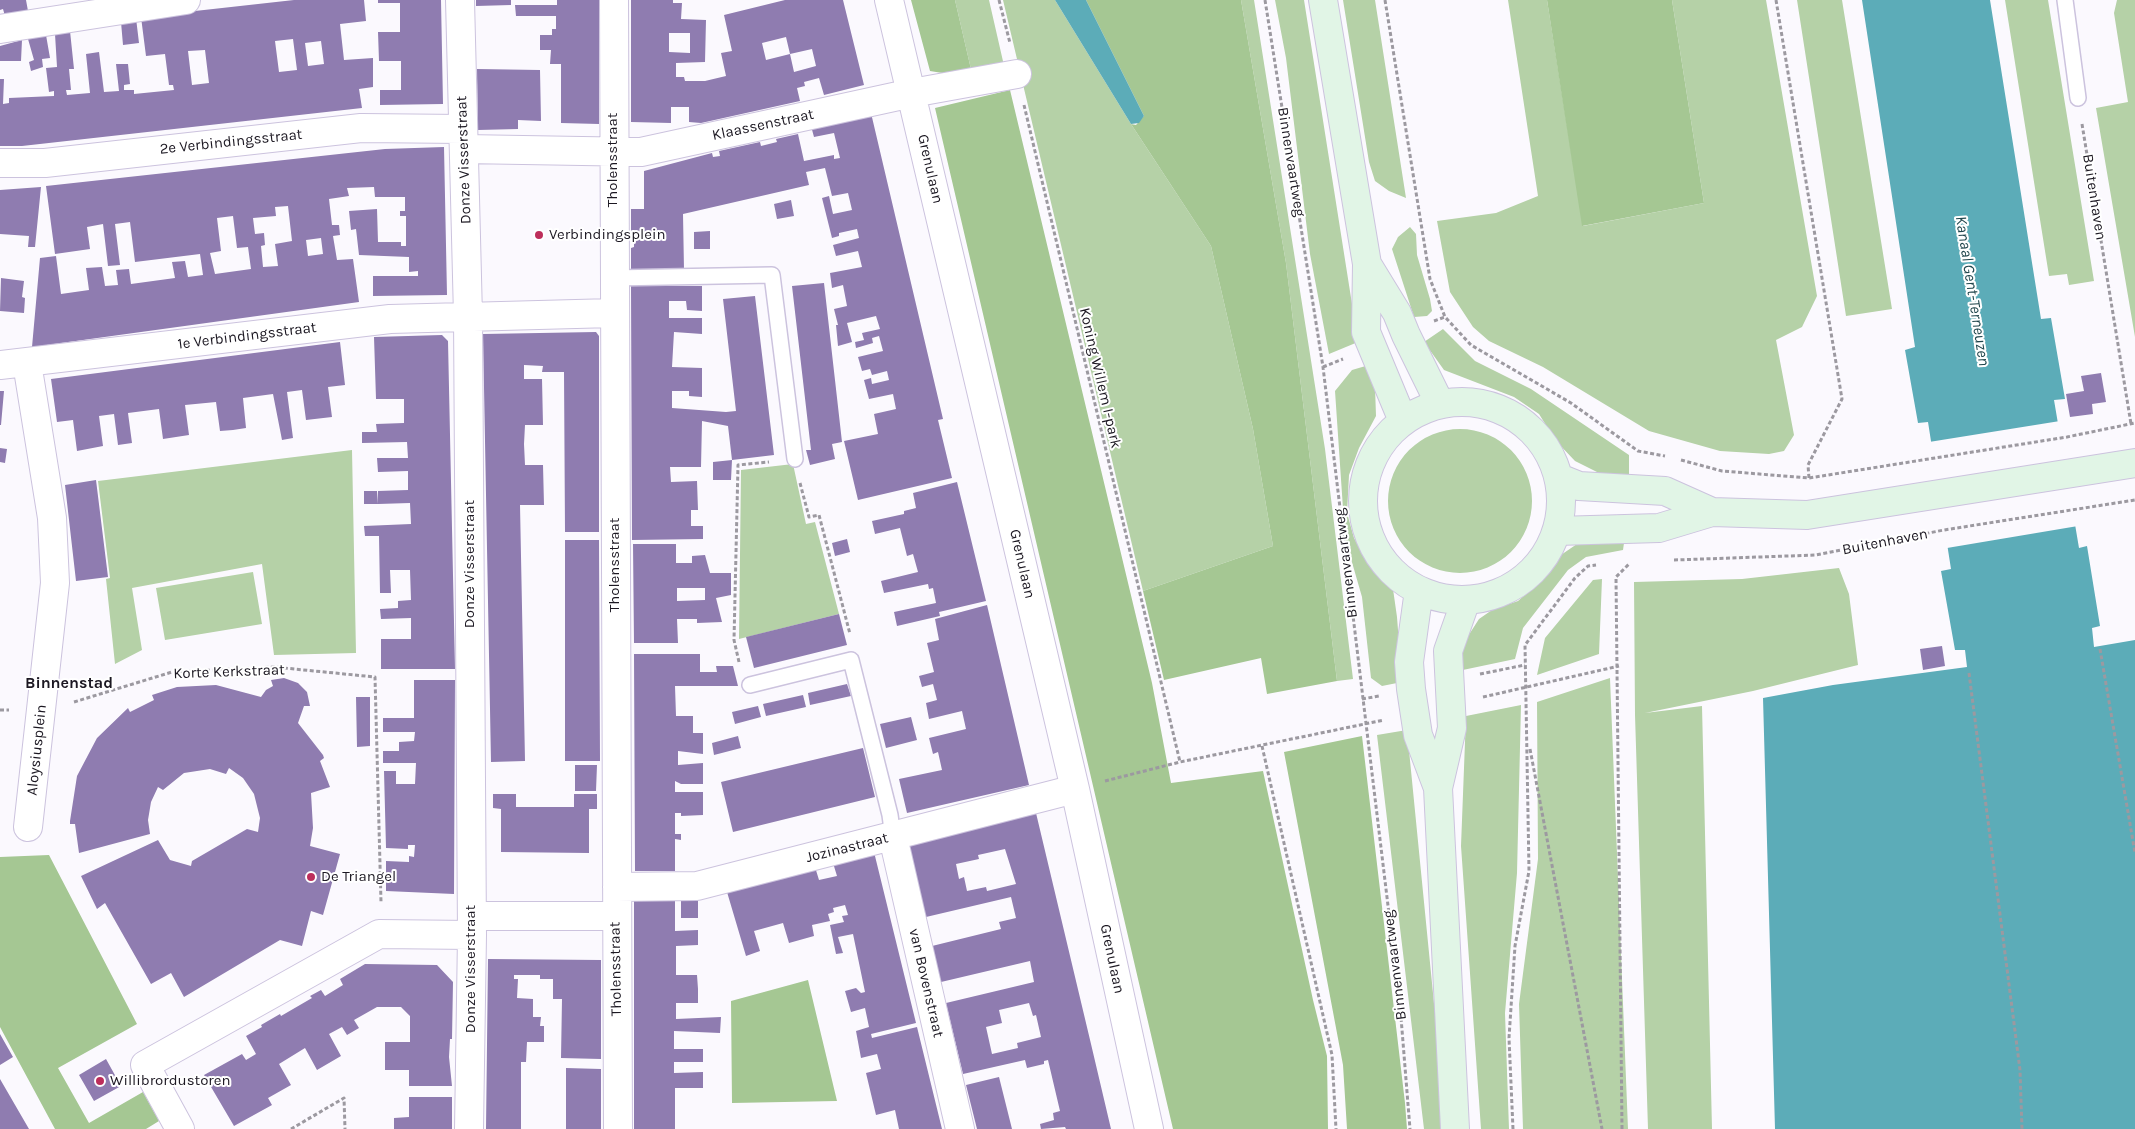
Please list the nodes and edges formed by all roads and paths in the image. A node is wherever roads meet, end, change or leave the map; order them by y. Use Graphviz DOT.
graph roads {
  1 [pos="186,0"];
  2 [pos="460,0"];
  3 [pos="614,0"];
  4 [pos="889,0"];
  5 [pos="999,0"];
  6 [pos="1265,0"];
  7 [pos="1323,0"];
  8 [pos="1385,0"];
  9 [pos="1776,0"];
  10 [pos="2065,0"];
  11 [pos="0,29"];
  12 [pos="1017,74"];
  13 [pos="912,93"];
  14 [pos="2078,98"];
  15 [pos="464,139"];
  16 [pos="613,150"];
  17 [pos="0,163"];
  18 [pos="1367,264"];
  19 [pos="613,278"];
  20 [pos="613,313"];
  21 [pos="468,316"];
  22 [pos="27,363"];
  23 [pos="0,365"];
  24 [pos="1440,404"];
  25 [pos="1403,421"];
  26 [pos="2133,423"];
  27 [pos="1670,458"];
  28 [pos="795,459"];
  29 [pos="1679,460"];
  30 [pos="2135,463"];
  31 [pos="1559,478"];
  32 [pos="1809,478"];
  33 [pos="2135,500"];
  34 [pos="1712,512"];
  35 [pos="1557,530"];
  36 [pos="1665,560"];
  37 [pos="1624,561"];
  38 [pos="1597,564"];
  39 [pos="1419,590"];
  40 [pos="1466,600"];
  41 [pos="2100,649"];
  42 [pos="851,660"];
  43 [pos="1619,666"];
  44 [pos="1969,673"];
  45 [pos="750,685"];
  46 [pos="1526,689"];
  47 [pos="41,712"];
  48 [pos="1324,733"];
  49 [pos="1528,739"];
  50 [pos="1262,746"];
  51 [pos="1180,762"];
  52 [pos="1113,779"];
  53 [pos="1438,788"];
  54 [pos="1075,789"];
  55 [pos="28,827"];
  56 [pos="893,836"];
  57 [pos="2135,852"];
  58 [pos="617,886"];
  59 [pos="616,916"];
  60 [pos="472,926"];
  61 [pos="379,934"];
  62 [pos="180,1129"];
  63 [pos="291,1129"];
  64 [pos="345,1129"];
  65 [pos="469,1129"];
  66 [pos="618,1129"];
  67 [pos="960,1129"];
  68 [pos="1149,1129"];
  69 [pos="1336,1129"];
  70 [pos="1410,1129"];
  71 [pos="1455,1129"];
  72 [pos="1513,1129"];
  73 [pos="1602,1129"];
  74 [pos="1622,1129"];
  75 [pos="2022,1129"];
  1 -- 11 [label="street"];
  2 -- 15 [label="street, Donze Visserstraat"];
  3 -- 16 [label="street, Tholensstraat"];
  4 -- 13 [label="street, Grenulaan"];
  5 -- 12 [label="path, Koning Willem I-park"];
  6 -- 70 [label="path, Binnenvaartweg"];
  7 -- 18 [label="main road"];
  8 -- 27 [label="path"];
  9 -- 32 [label="path"];
  10 -- 14 [label="lane"];
  12 -- 13 [label="street, Klaassenstraat"];
  12 -- 51 [label="path, Koning Willem I-park"];
  13 -- 16 [label="street, Klaassenstraat"];
  13 -- 54 [label="street, Grenulaan"];
  14 -- 26 [label="path, Buitenhaven"];
  15 -- 16 [label="street"];
  15 -- 17 [label="street, 2e Verbindingsstraat"];
  15 -- 21 [label="street, Donze Visserstraat"];
  16 -- 19 [label="street, Tholensstraat"];
  18 -- 24 [label="main road"];
  18 -- 25 [label="main road"];
  19 -- 20 [label="street, Tholensstraat"];
  19 -- 28 [label="lane"];
  20 -- 21 [label="street"];
  20 -- 58 [label="street, Tholensstraat"];
  21 -- 22 [label="street, 1e Verbindingsstraat"];
  21 -- 60 [label="street, Donze Visserstraat"];
  22 -- 23 [label="street, 1e Verbindingsstraat"];
  22 -- 47 [label="street, Aloysiusplein"];
  24 -- 25 [label="main road"];
  24 -- 31 [label="main road"];
  25 -- 39 [label="main road"];
  26 -- 32 [label="path, Buitenhaven"];
  28 -- 42 [label="path"];
  28 -- 45 [label="path"];
  29 -- 32 [label="path, Buitenhaven"];
  30 -- 34 [label="main road"];
  31 -- 34 [label="main road"];
  31 -- 35 [label="main road"];
  33 -- 36 [label="path, Buitenhaven"];
  34 -- 35 [label="main road"];
  35 -- 40 [label="main road"];
  37 -- 43 [label="path"];
  38 -- 46 [label="path"];
  39 -- 40 [label="main road"];
  39 -- 53 [label="main road"];
  40 -- 53 [label="main road"];
  41 -- 57 [label="path"];
  42 -- 45 [label="lane"];
  42 -- 56 [label="lane"];
  43 -- 46 [label="path"];
  43 -- 74 [label="path"];
  44 -- 75 [label="path"];
  46 -- 49 [label="path"];
  47 -- 55 [label="street, Aloysiusplein"];
  47 -- 61 [label="path, Korte Kerkstraat"];
  48 -- 50 [label="path"];
  49 -- 72 [label="path"];
  49 -- 73 [label="path"];
  50 -- 51 [label="path"];
  50 -- 69 [label="path"];
  51 -- 52 [label="path"];
  53 -- 71 [label="main road"];
  54 -- 56 [label="street, Jozinastraat"];
  54 -- 68 [label="street, Grenulaan"];
  56 -- 58 [label="street, Jozinastraat"];
  56 -- 67 [label="street, van Bovenstraat"];
  58 -- 59 [label="street, Tholensstraat"];
  59 -- 60 [label="street"];
  59 -- 66 [label="street, Tholensstraat"];
  60 -- 61 [label="street"];
  60 -- 65 [label="street, Donze Visserstraat"];
  61 -- 62 [label="street"];
  63 -- 64 [label="path"];
}
